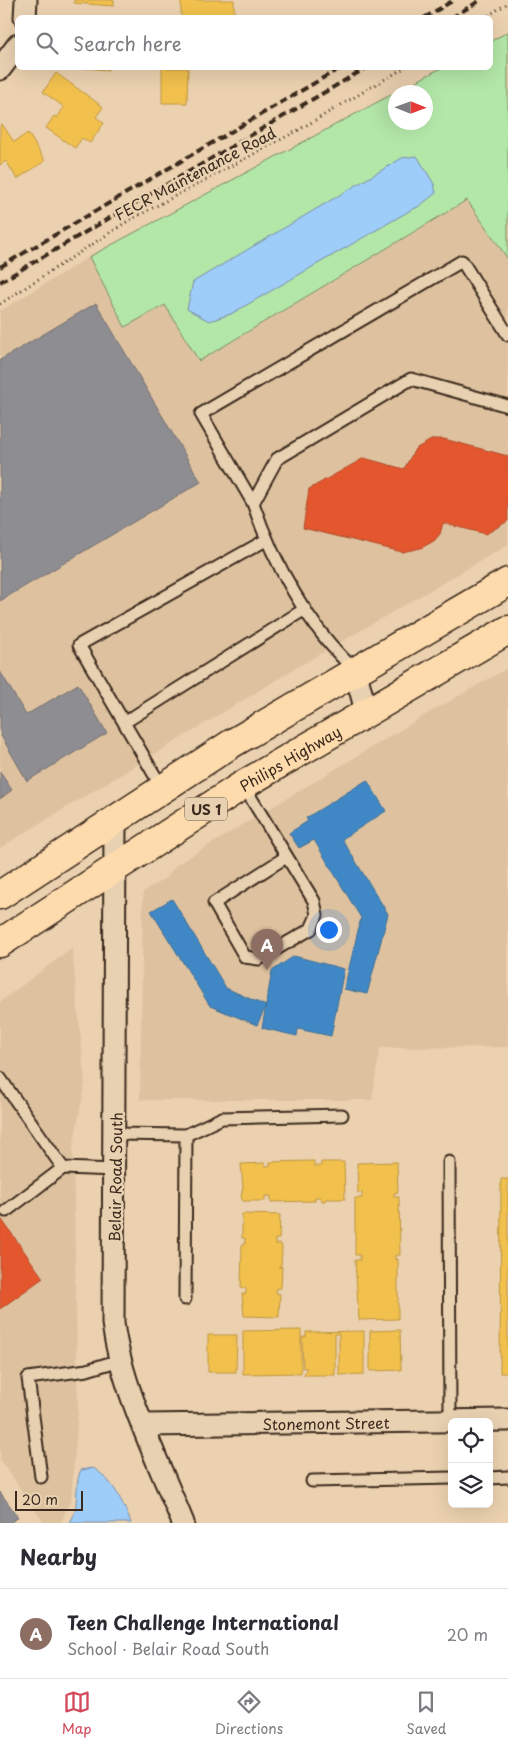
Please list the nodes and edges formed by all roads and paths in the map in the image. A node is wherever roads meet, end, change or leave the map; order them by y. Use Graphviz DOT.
graph roads {
  1 [pos="26,0"];
  2 [pos="508,3"];
  3 [pos="25,15"];
  4 [pos="489,15"];
  5 [pos="15,49"];
  6 [pos="0,69"];
  7 [pos="401,70"];
  8 [pos="0,304"];
  9 [pos="508,335"];
  10 [pos="508,406"];
  11 [pos="253,503"];
  12 [pos="266,540"];
  13 [pos="508,582"];
  14 [pos="305,609"];
  15 [pos="508,630"];
  16 [pos="355,670"];
  17 [pos="366,711"];
  18 [pos="125,722"];
  19 [pos="243,785"];
  20 [pos="162,788"];
  21 [pos="115,818"];
  22 [pos="286,857"];
  23 [pos="116,867"];
  24 [pos="0,895"];
  25 [pos="0,943"];
  26 [pos="0,1078"];
  27 [pos="342,1115"];
  28 [pos="116,1134"];
  29 [pos="186,1135"];
  30 [pos="449,1162"];
  31 [pos="63,1168"];
  32 [pos="115,1170"];
  33 [pos="6,1211"];
  34 [pos="185,1299"];
  35 [pos="120,1360"];
  36 [pos="450,1418"];
  37 [pos="493,1420"];
  38 [pos="508,1420"];
  39 [pos="448,1421"];
  40 [pos="144,1426"];
  41 [pos="41,1477"];
  42 [pos="508,1477"];
  43 [pos="448,1478"];
  44 [pos="493,1478"];
  45 [pos="312,1481"];
  46 [pos="183,1523"];
  1 -- 3 [label="street"];
  2 -- 4 [label="path"];
  5 -- 6 [label="street"];
  7 -- 8 [label="path, FECR Maintenance Road"];
  9 -- 11 [label="lane"];
  10 -- 11 [label="lane"];
  11 -- 12 [label="lane"];
  12 -- 14 [label="lane"];
  12 -- 18 [label="lane"];
  13 -- 16 [label="main road, US 1"];
  14 -- 16 [label="lane"];
  14 -- 18 [label="lane"];
  15 -- 17 [label="main road, Philips Highway / US 1"];
  16 -- 17 [label="street"];
  16 -- 20 [label="main road, US 1"];
  17 -- 19 [label="main road, Philips Highway / US 1"];
  18 -- 20 [label="lane"];
  19 -- 22 [label="lane"];
  19 -- 23 [label="main road, Philips Highway / US 1"];
  20 -- 21 [label="main road, US 1"];
  21 -- 23 [label="street, Belair Road South"];
  21 -- 24 [label="main road, US 1"];
  22 -- 22 [label="lane"];
  23 -- 25 [label="main road, Philips Highway / US 1"];
  23 -- 28 [label="street, Belair Road South"];
  26 -- 31 [label="lane"];
  27 -- 29 [label="lane"];
  28 -- 29 [label="lane"];
  28 -- 32 [label="street, Belair Road South"];
  29 -- 34 [label="lane"];
  30 -- 36 [label="lane"];
  31 -- 32 [label="lane"];
  31 -- 33 [label="lane"];
  32 -- 35 [label="street, Belair Road South"];
  35 -- 40 [label="street, Belair Road South"];
  35 -- 41 [label="lane"];
  37 -- 38 [label="street, Stonemont Street"];
  39 -- 40 [label="street, Stonemont Street"];
  40 -- 46 [label="street, Belair Road South"];
  42 -- 44 [label="lane"];
  43 -- 45 [label="lane"];
}
